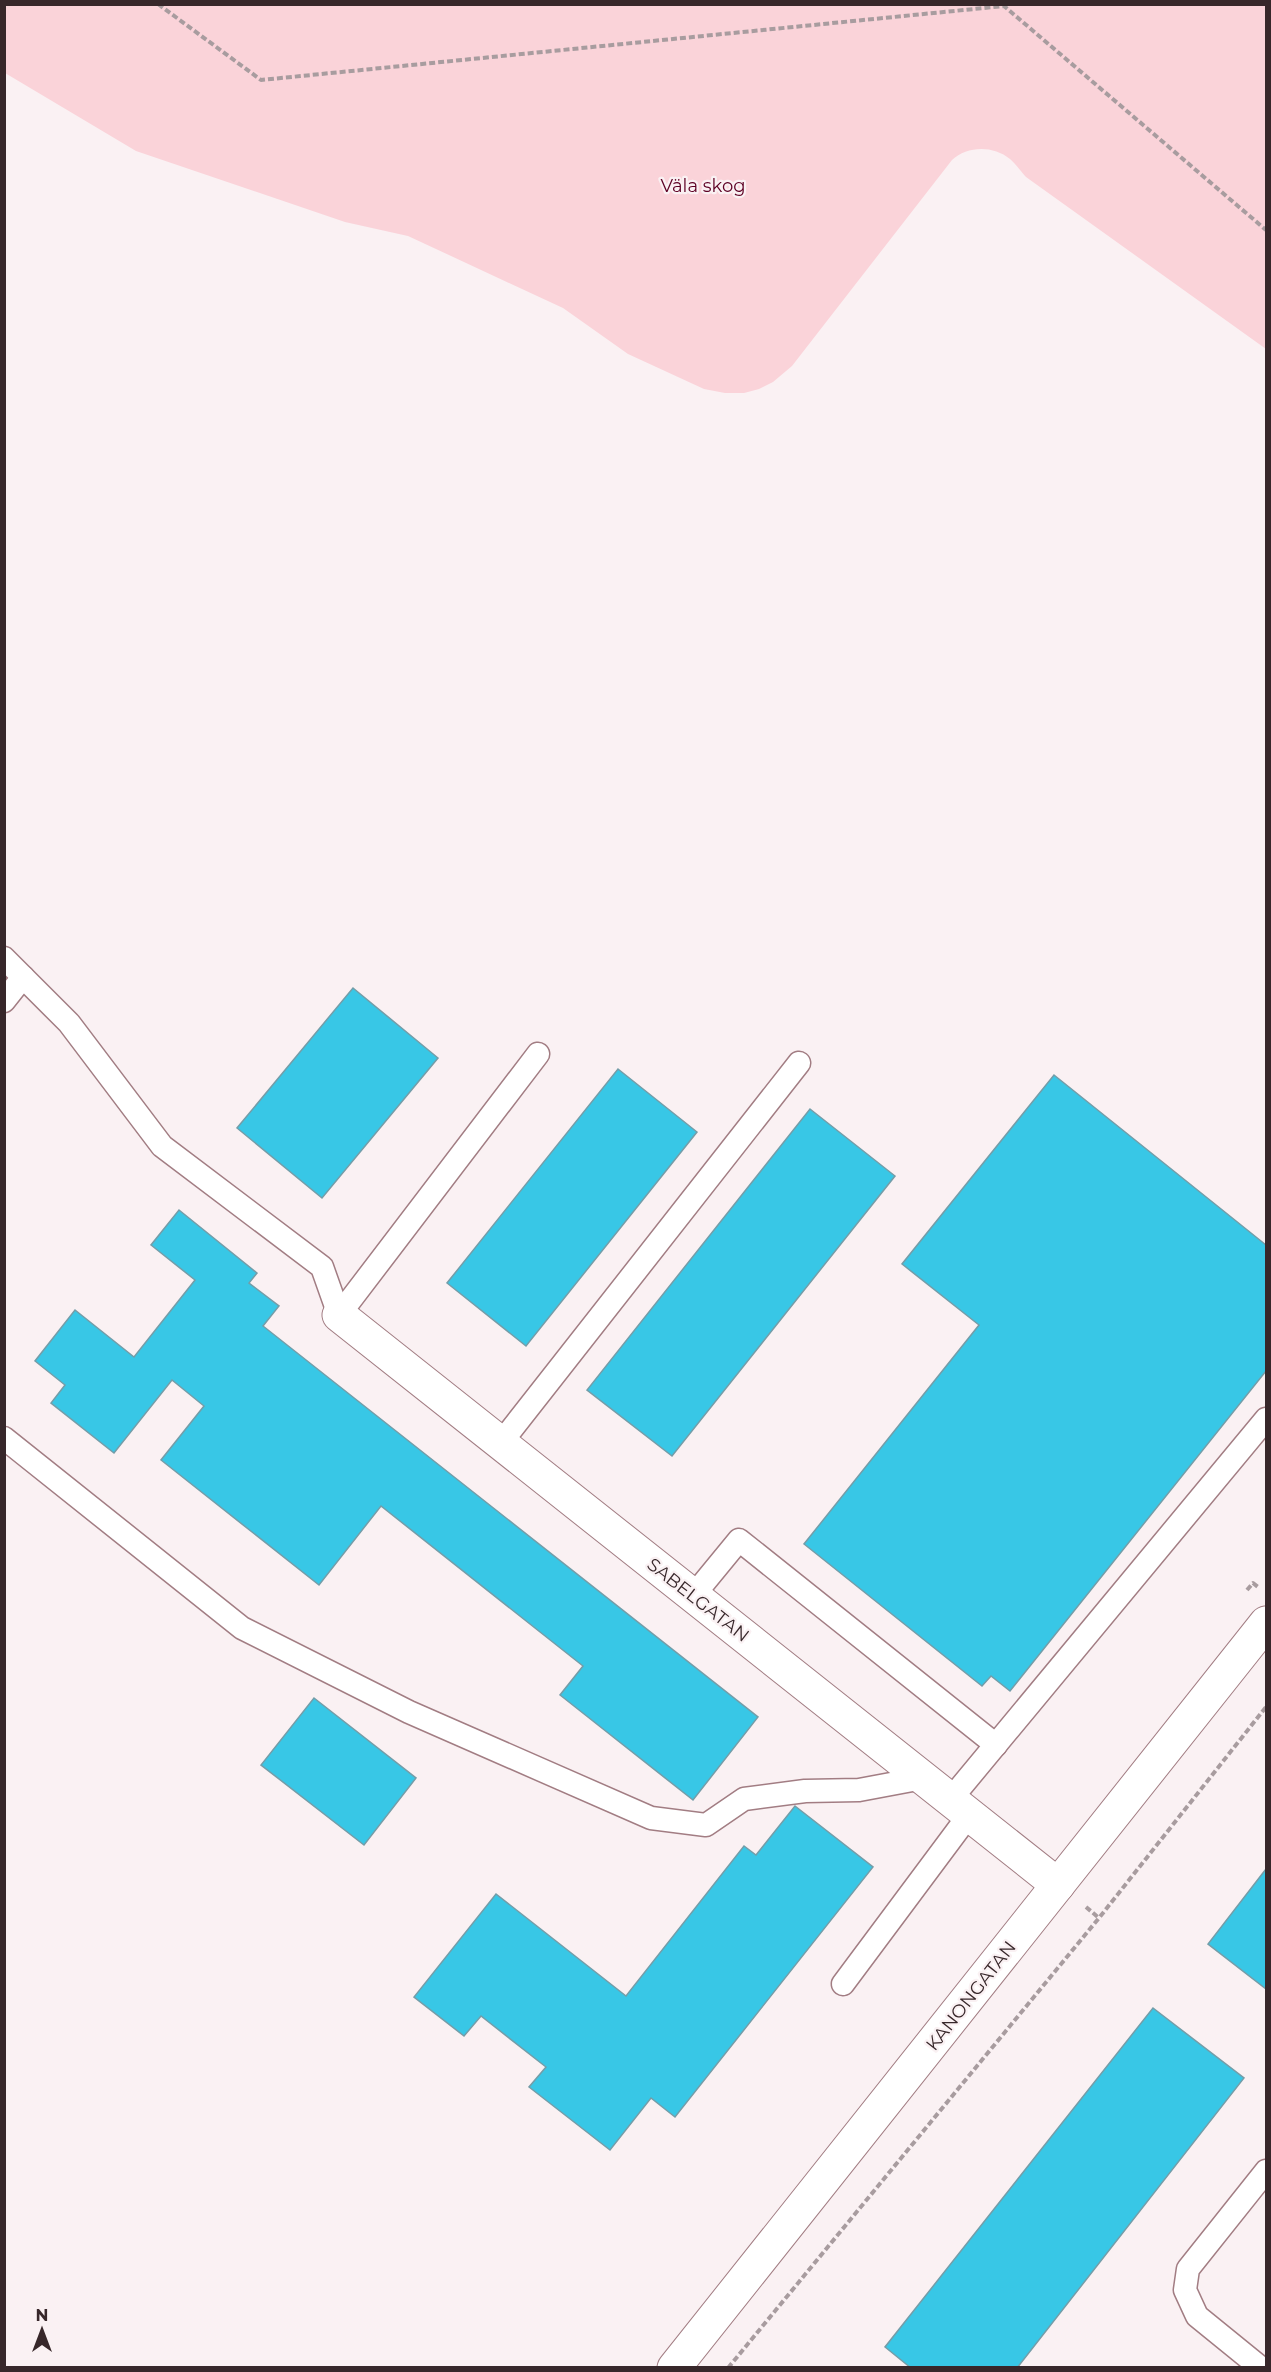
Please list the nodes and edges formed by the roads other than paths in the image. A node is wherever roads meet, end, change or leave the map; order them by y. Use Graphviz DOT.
graph roads {
  1 [pos="4,958"];
  2 [pos="23,977"];
  3 [pos="4,1001"];
  4 [pos="538,1054"];
  5 [pos="799,1063"];
  6 [pos="339,1315"];
  7 [pos="1266,1419"];
  8 [pos="4,1438"];
  9 [pos="500,1444"];
  10 [pos="693,1596"];
  11 [pos="1266,1623"];
  12 [pos="996,1745"];
  13 [pos="923,1778"];
  14 [pos="960,1808"];
  15 [pos="1058,1885"];
  16 [pos="843,1984"];
  17 [pos="1266,2171"];
  18 [pos="674,2367"];
  19 [pos="1261,2367"];
  1 -- 2 [label="lane"];
  2 -- 3 [label="lane"];
  2 -- 6 [label="lane"];
  4 -- 6 [label="lane"];
  5 -- 9 [label="lane"];
  6 -- 9 [label="street, SABELGATAN"];
  7 -- 12 [label="lane"];
  8 -- 13 [label="lane"];
  9 -- 10 [label="street, SABELGATAN"];
  10 -- 12 [label="lane"];
  10 -- 13 [label="street, SABELGATAN"];
  11 -- 15 [label="street, KANONGATAN"];
  12 -- 14 [label="lane"];
  13 -- 14 [label="street, SABELGATAN"];
  14 -- 15 [label="street, SABELGATAN"];
  14 -- 16 [label="lane"];
  15 -- 18 [label="street, KANONGATAN"];
  17 -- 19 [label="lane"];
}
